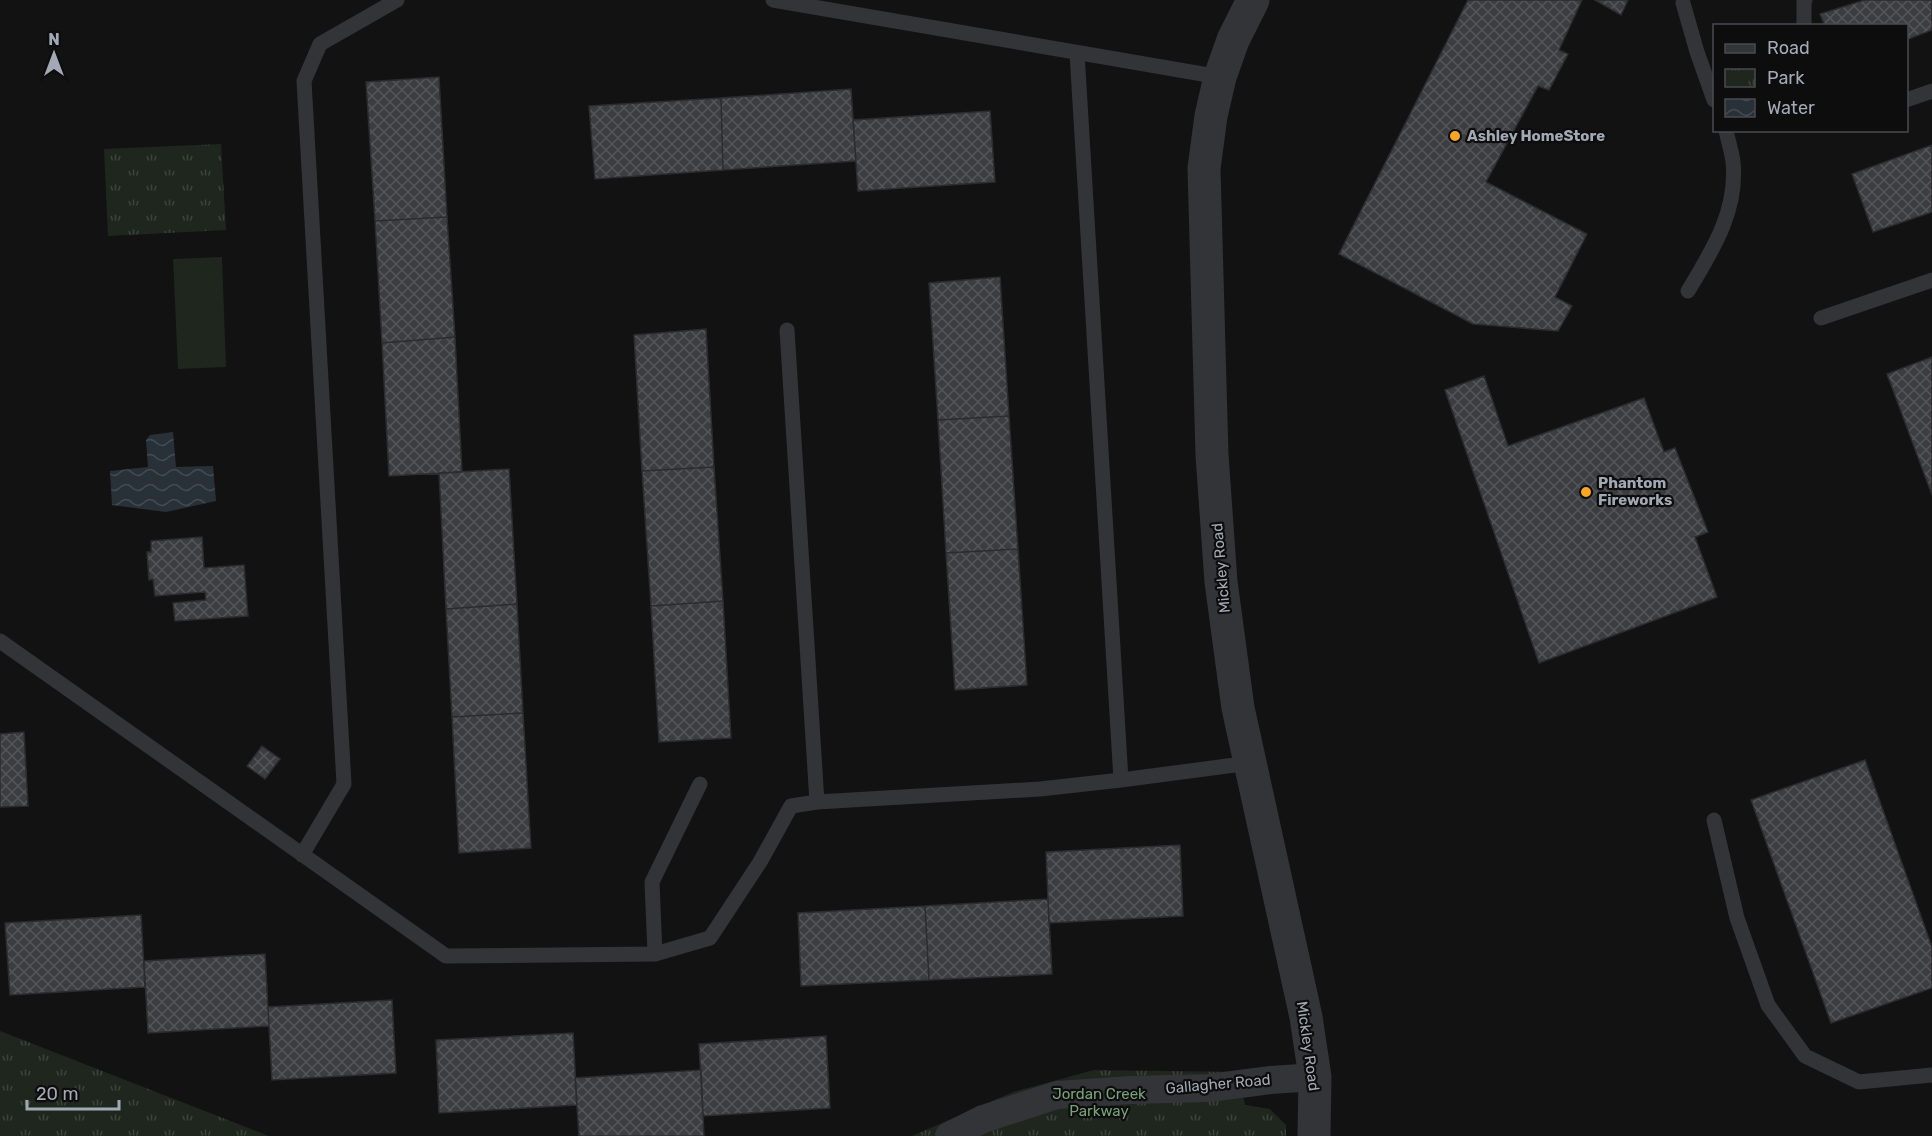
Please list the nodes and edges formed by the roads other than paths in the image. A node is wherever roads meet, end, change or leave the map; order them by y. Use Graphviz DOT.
graph roads {
  1 [pos="397,0"];
  2 [pos="773,0"];
  3 [pos="1253,0"];
  4 [pos="1806,0"];
  5 [pos="1683,3"];
  6 [pos="1804,24"];
  7 [pos="1077,52"];
  8 [pos="1220,77"];
  9 [pos="1932,91"];
  10 [pos="1713,97"];
  11 [pos="1908,99"];
  12 [pos="1726,132"];
  13 [pos="1932,280"];
  14 [pos="1688,291"];
  15 [pos="1821,318"];
  16 [pos="787,330"];
  17 [pos="0,641"];
  18 [pos="1250,763"];
  19 [pos="1121,780"];
  20 [pos="700,784"];
  21 [pos="817,802"];
  22 [pos="1714,820"];
  23 [pos="302,855"];
  24 [pos="655,954"];
  25 [pos="1932,1075"];
  26 [pos="1315,1077"];
  27 [pos="949,1136"];
  28 [pos="1314,1136"];
  1 -- 23 [label="lane"];
  2 -- 7 [label="lane"];
  3 -- 8 [label="street, Mickley Road"];
  4 -- 6 [label="lane"];
  5 -- 10 [label="lane"];
  7 -- 8 [label="lane"];
  7 -- 19 [label="lane"];
  8 -- 18 [label="street, Mickley Road"];
  9 -- 11 [label="lane"];
  12 -- 14 [label="lane"];
  13 -- 15 [label="lane"];
  16 -- 21 [label="lane"];
  17 -- 23 [label="lane"];
  18 -- 19 [label="lane"];
  18 -- 26 [label="street, Mickley Road"];
  19 -- 21 [label="lane"];
  20 -- 24 [label="lane"];
  21 -- 24 [label="lane"];
  22 -- 25 [label="lane"];
  23 -- 24 [label="lane"];
  26 -- 27 [label="street, Gallagher Road"];
  26 -- 28 [label="street, Mickley Road"];
}
